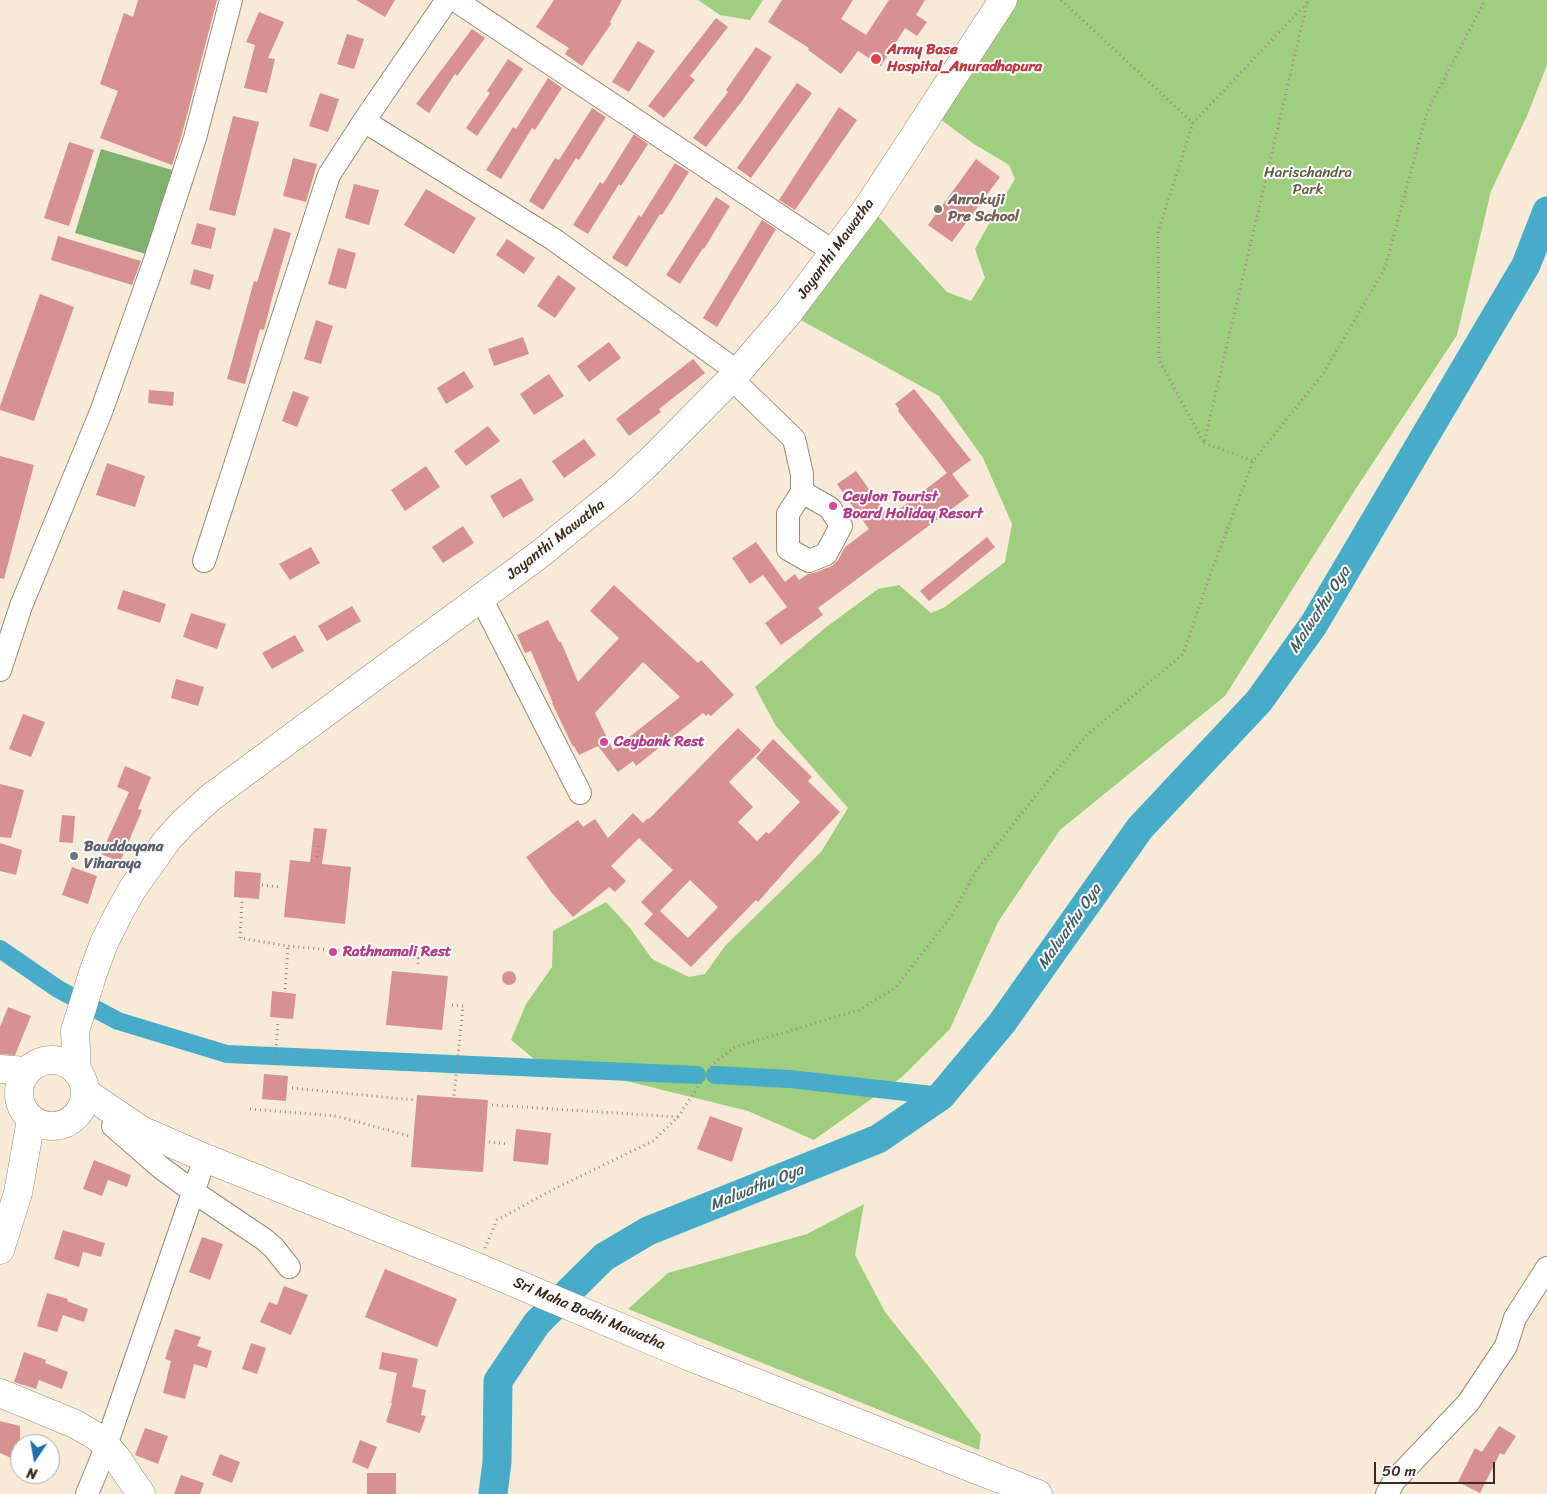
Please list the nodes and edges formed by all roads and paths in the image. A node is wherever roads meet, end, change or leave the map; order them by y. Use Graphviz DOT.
graph roads {
  1 [pos="231,0"];
  2 [pos="447,0"];
  3 [pos="455,0"];
  4 [pos="1003,0"];
  5 [pos="1061,0"];
  6 [pos="1484,0"];
  7 [pos="1307,1"];
  8 [pos="364,121"];
  9 [pos="1193,123"];
  10 [pos="834,252"];
  11 [pos="735,375"];
  12 [pos="1204,443"];
  13 [pos="1253,461"];
  14 [pos="802,492"];
  15 [pos="204,561"];
  16 [pos="480,598"];
  17 [pos="0,670"];
  18 [pos="580,793"];
  19 [pos="319,842"];
  20 [pos="317,857"];
  21 [pos="262,885"];
  22 [pos="279,887"];
  23 [pos="242,902"];
  24 [pos="288,946"];
  25 [pos="418,967"];
  26 [pos="284,989"];
  27 [pos="452,1005"];
  28 [pos="278,1021"];
  29 [pos="75,1031"];
  30 [pos="275,1065"];
  31 [pos="24,1067"];
  32 [pos="81,1082"];
  33 [pos="292,1088"];
  34 [pos="454,1096"];
  35 [pos="414,1100"];
  36 [pos="492,1105"];
  37 [pos="250,1109"];
  38 [pos="37,1112"];
  39 [pos="678,1117"];
  40 [pos="113,1126"];
  41 [pos="141,1130"];
  42 [pos="409,1136"];
  43 [pos="489,1142"];
  44 [pos="509,1144"];
  45 [pos="205,1158"];
  46 [pos="194,1192"];
  47 [pos="0,1250"];
  48 [pos="288,1267"];
  49 [pos="477,1267"];
  50 [pos="1547,1268"];
  51 [pos="0,1393"];
  52 [pos="106,1445"];
  53 [pos="88,1491"];
  54 [pos="141,1494"];
  55 [pos="1038,1494"];
  56 [pos="1387,1494"];
  1 -- 17 [label="street"];
  2 -- 8 [label="street"];
  3 -- 10 [label="street"];
  4 -- 10 [label="main road, Jayanthi Mawatha"];
  5 -- 9 [label="path"];
  6 -- 13 [label="path"];
  7 -- 9 [label="path"];
  7 -- 12 [label="path"];
  8 -- 11 [label="street"];
  8 -- 15 [label="street"];
  9 -- 12 [label="path"];
  10 -- 11 [label="main road, Jayanthi Mawatha"];
  11 -- 14 [label="street"];
  11 -- 16 [label="main road, Jayanthi Mawatha"];
  12 -- 13 [label="path"];
  13 -- 39 [label="path"];
  16 -- 18 [label="street"];
  16 -- 29 [label="main road, Jayanthi Mawatha"];
  19 -- 20 [label="path"];
  21 -- 22 [label="path"];
  23 -- 24 [label="path"];
  24 -- 25 [label="path"];
  24 -- 26 [label="path"];
  27 -- 34 [label="path"];
  28 -- 30 [label="path"];
  29 -- 31 [label="main road, Jayanthi Mawatha"];
  29 -- 32 [label="main road, Jayanthi Mawatha"];
  31 -- 32 [label="main road"];
  31 -- 38 [label="main road"];
  32 -- 38 [label="main road"];
  32 -- 41 [label="main road, Sri Maha Bodhi Mawatha"];
  33 -- 35 [label="path"];
  36 -- 39 [label="path"];
  37 -- 42 [label="path"];
  38 -- 40 [label="main road, Sri Maha Bodhi Mawatha"];
  38 -- 47 [label="main road"];
  39 -- 49 [label="path"];
  40 -- 41 [label="main road, Sri Maha Bodhi Mawatha"];
  40 -- 46 [label="street"];
  41 -- 45 [label="main road, Sri Maha Bodhi Mawatha"];
  43 -- 44 [label="path"];
  45 -- 46 [label="street"];
  45 -- 49 [label="main road, Sri Maha Bodhi Mawatha"];
  46 -- 48 [label="street"];
  46 -- 52 [label="street"];
  49 -- 55 [label="main road, Sri Maha Bodhi Mawatha"];
  50 -- 56 [label="street"];
  51 -- 52 [label="main road"];
  52 -- 53 [label="street"];
  52 -- 54 [label="main road"];
}
